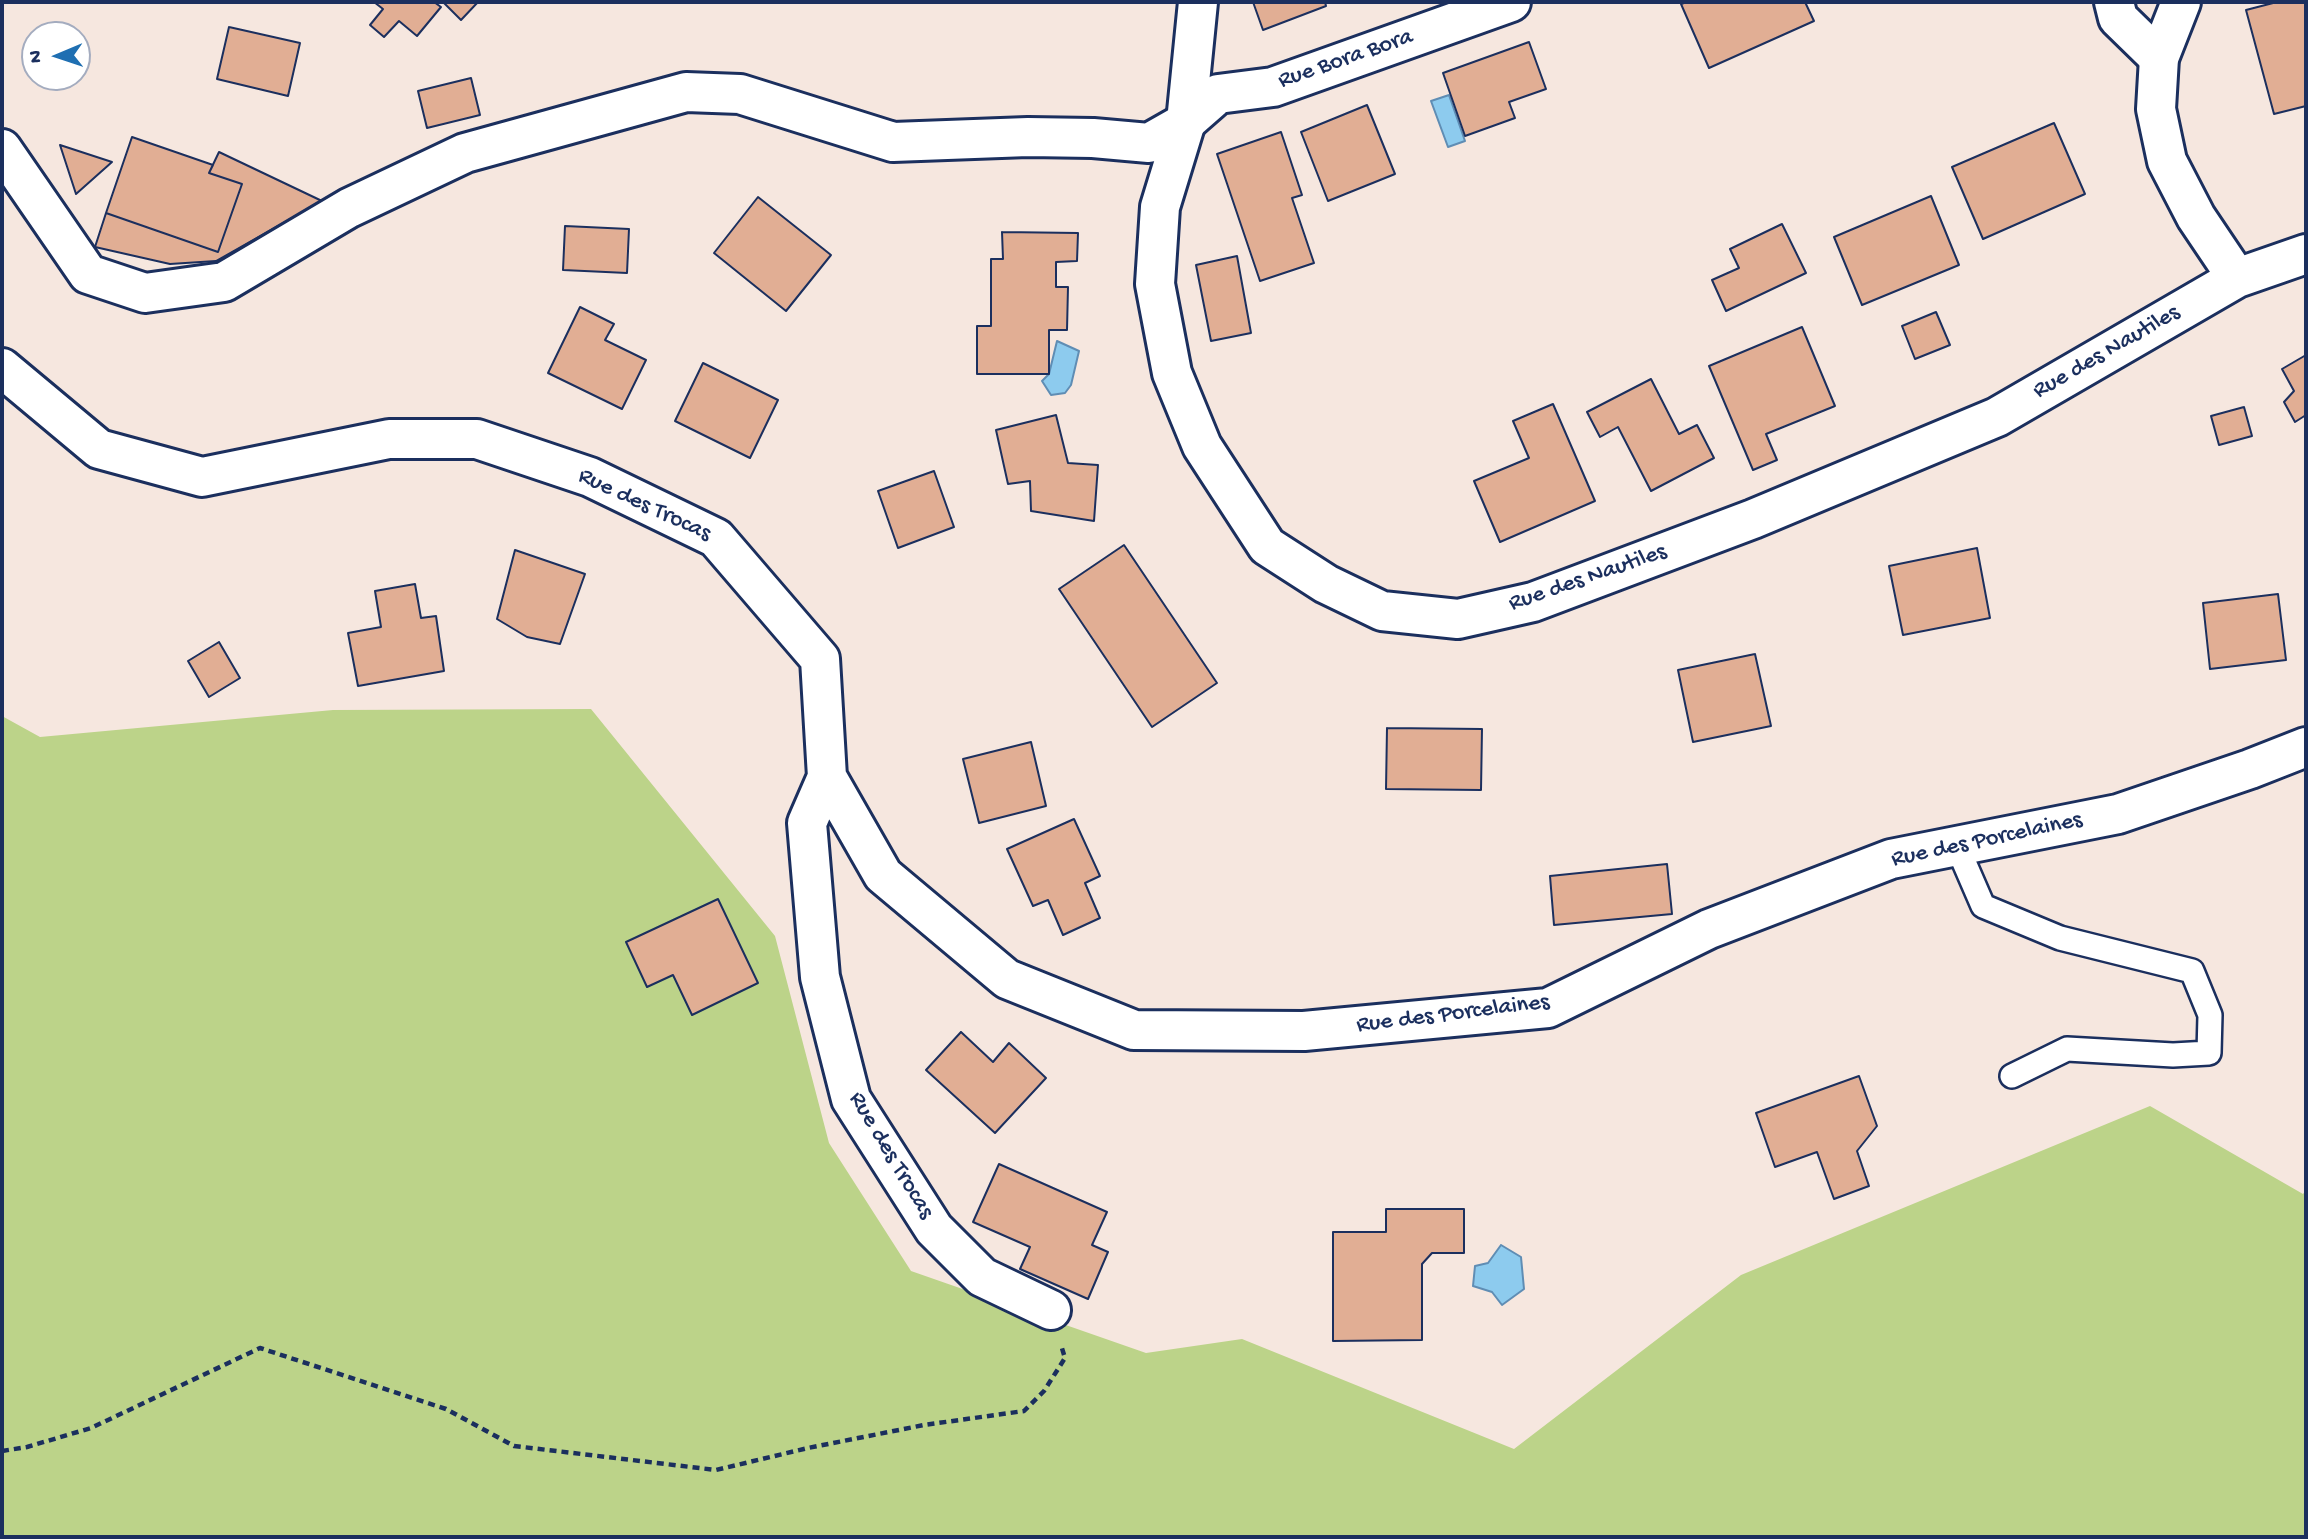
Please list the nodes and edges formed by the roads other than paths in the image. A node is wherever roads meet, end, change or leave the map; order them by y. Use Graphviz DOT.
graph roads {
  1 [pos="1198,2"];
  2 [pos="1511,2"];
  3 [pos="2113,2"];
  4 [pos="2181,2"];
  5 [pos="2159,58"];
  6 [pos="1185,122"];
  7 [pos="2,149"];
  8 [pos="2306,254"];
  9 [pos="2237,278"];
  10 [pos="2,369"];
  11 [pos="2306,747"];
  12 [pos="827,776"];
  13 [pos="1957,846"];
  14 [pos="2012,1076"];
  15 [pos="1051,1310"];
  1 -- 6 [label="street, Rue des Nautiles"];
  2 -- 6 [label="street, Rue Bora Bora"];
  3 -- 5 [label="street"];
  4 -- 5 [label="street"];
  5 -- 9 [label="street"];
  6 -- 7 [label="street"];
  6 -- 9 [label="street, Rue des Nautiles"];
  8 -- 9 [label="street, Rue des Nautiles"];
  10 -- 12 [label="street, Rue des Trocas"];
  11 -- 13 [label="street, Rue des Porcelaines"];
  12 -- 13 [label="street, Rue des Porcelaines"];
  12 -- 15 [label="street, Rue des Trocas"];
  13 -- 14 [label="lane"];
}
